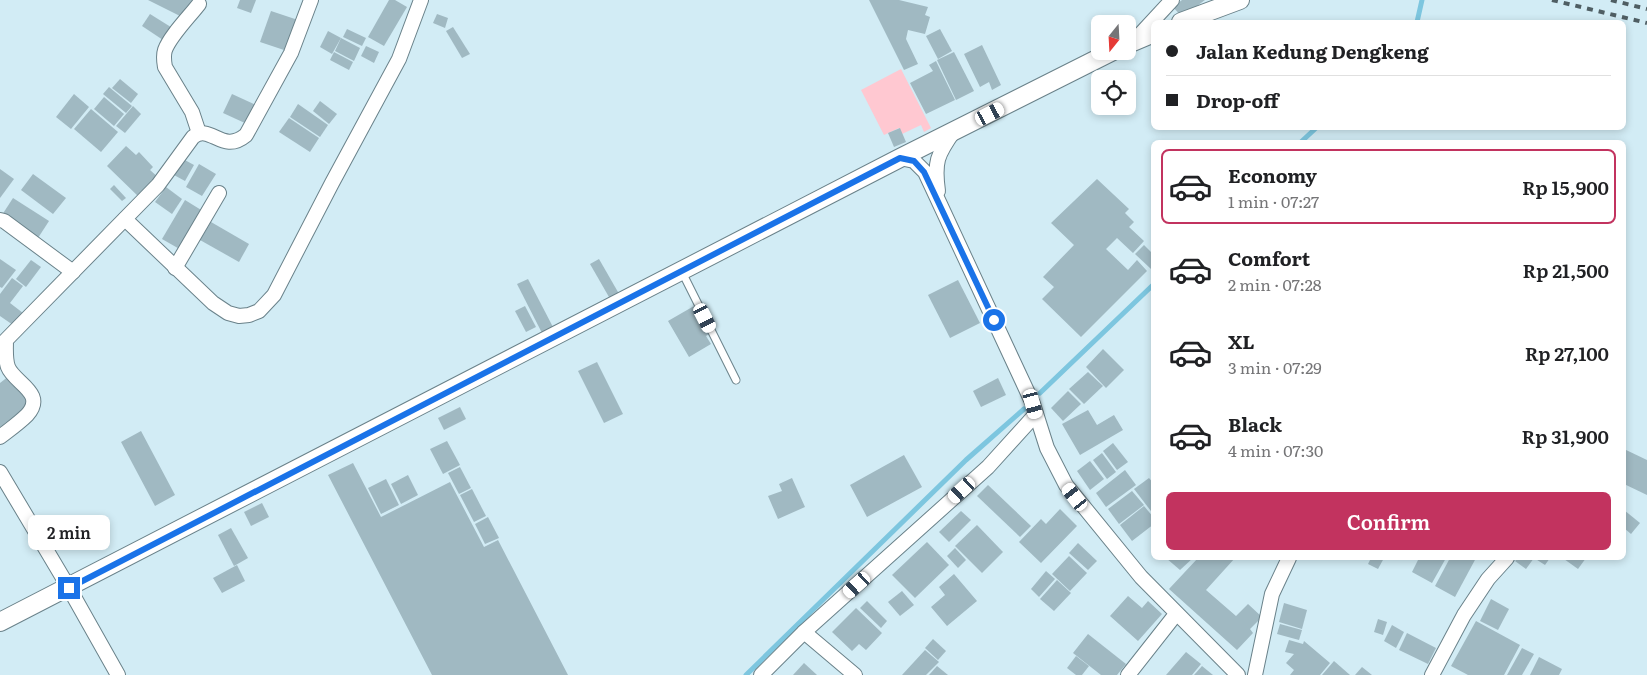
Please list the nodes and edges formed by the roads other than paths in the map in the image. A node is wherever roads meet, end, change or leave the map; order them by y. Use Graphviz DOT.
graph roads {
  1 [pos="312,0"];
  2 [pos="421,0"];
  3 [pos="1172,0"];
  4 [pos="1240,0"];
  5 [pos="199,4"];
  6 [pos="1152,20"];
  7 [pos="1186,20"];
  8 [pos="1151,22"];
  9 [pos="1151,34"];
  10 [pos="1136,37"];
  11 [pos="1136,40"];
  12 [pos="1095,60"];
  13 [pos="954,131"];
  14 [pos="199,133"];
  15 [pos="900,158"];
  16 [pos="219,193"];
  17 [pos="939,202"];
  18 [pos="125,219"];
  19 [pos="0,220"];
  20 [pos="175,268"];
  21 [pos="682,271"];
  22 [pos="73,272"];
  23 [pos="736,380"];
  24 [pos="1036,414"];
  25 [pos="0,437"];
  26 [pos="0,472"];
  27 [pos="1288,560"];
  28 [pos="1505,560"];
  29 [pos="69,588"];
  30 [pos="1176,614"];
  31 [pos="0,622"];
  32 [pos="804,632"];
  33 [pos="118,675"];
  34 [pos="762,675"];
  35 [pos="855,675"];
  36 [pos="1128,675"];
  37 [pos="1238,675"];
  38 [pos="1255,675"];
  39 [pos="1432,675"];
  1 -- 14 [label="street"];
  2 -- 20 [label="street"];
  3 -- 6 [label="street"];
  4 -- 7 [label="street"];
  5 -- 14 [label="street"];
  8 -- 10 [label="street"];
  9 -- 11 [label="street"];
  12 -- 13 [label="street"];
  13 -- 15 [label="street"];
  13 -- 17 [label="street"];
  14 -- 18 [label="street"];
  15 -- 17 [label="street"];
  15 -- 21 [label="street"];
  16 -- 20 [label="street"];
  17 -- 24 [label="street"];
  18 -- 20 [label="street"];
  18 -- 22 [label="street"];
  19 -- 22 [label="street"];
  21 -- 23 [label="lane"];
  21 -- 29 [label="street"];
  22 -- 25 [label="street"];
  24 -- 30 [label="street"];
  24 -- 32 [label="street"];
  26 -- 29 [label="street"];
  27 -- 38 [label="street"];
  28 -- 39 [label="street"];
  29 -- 31 [label="street"];
  29 -- 33 [label="street"];
  30 -- 36 [label="street"];
  30 -- 37 [label="street"];
  32 -- 34 [label="street"];
  32 -- 35 [label="street"];
}
